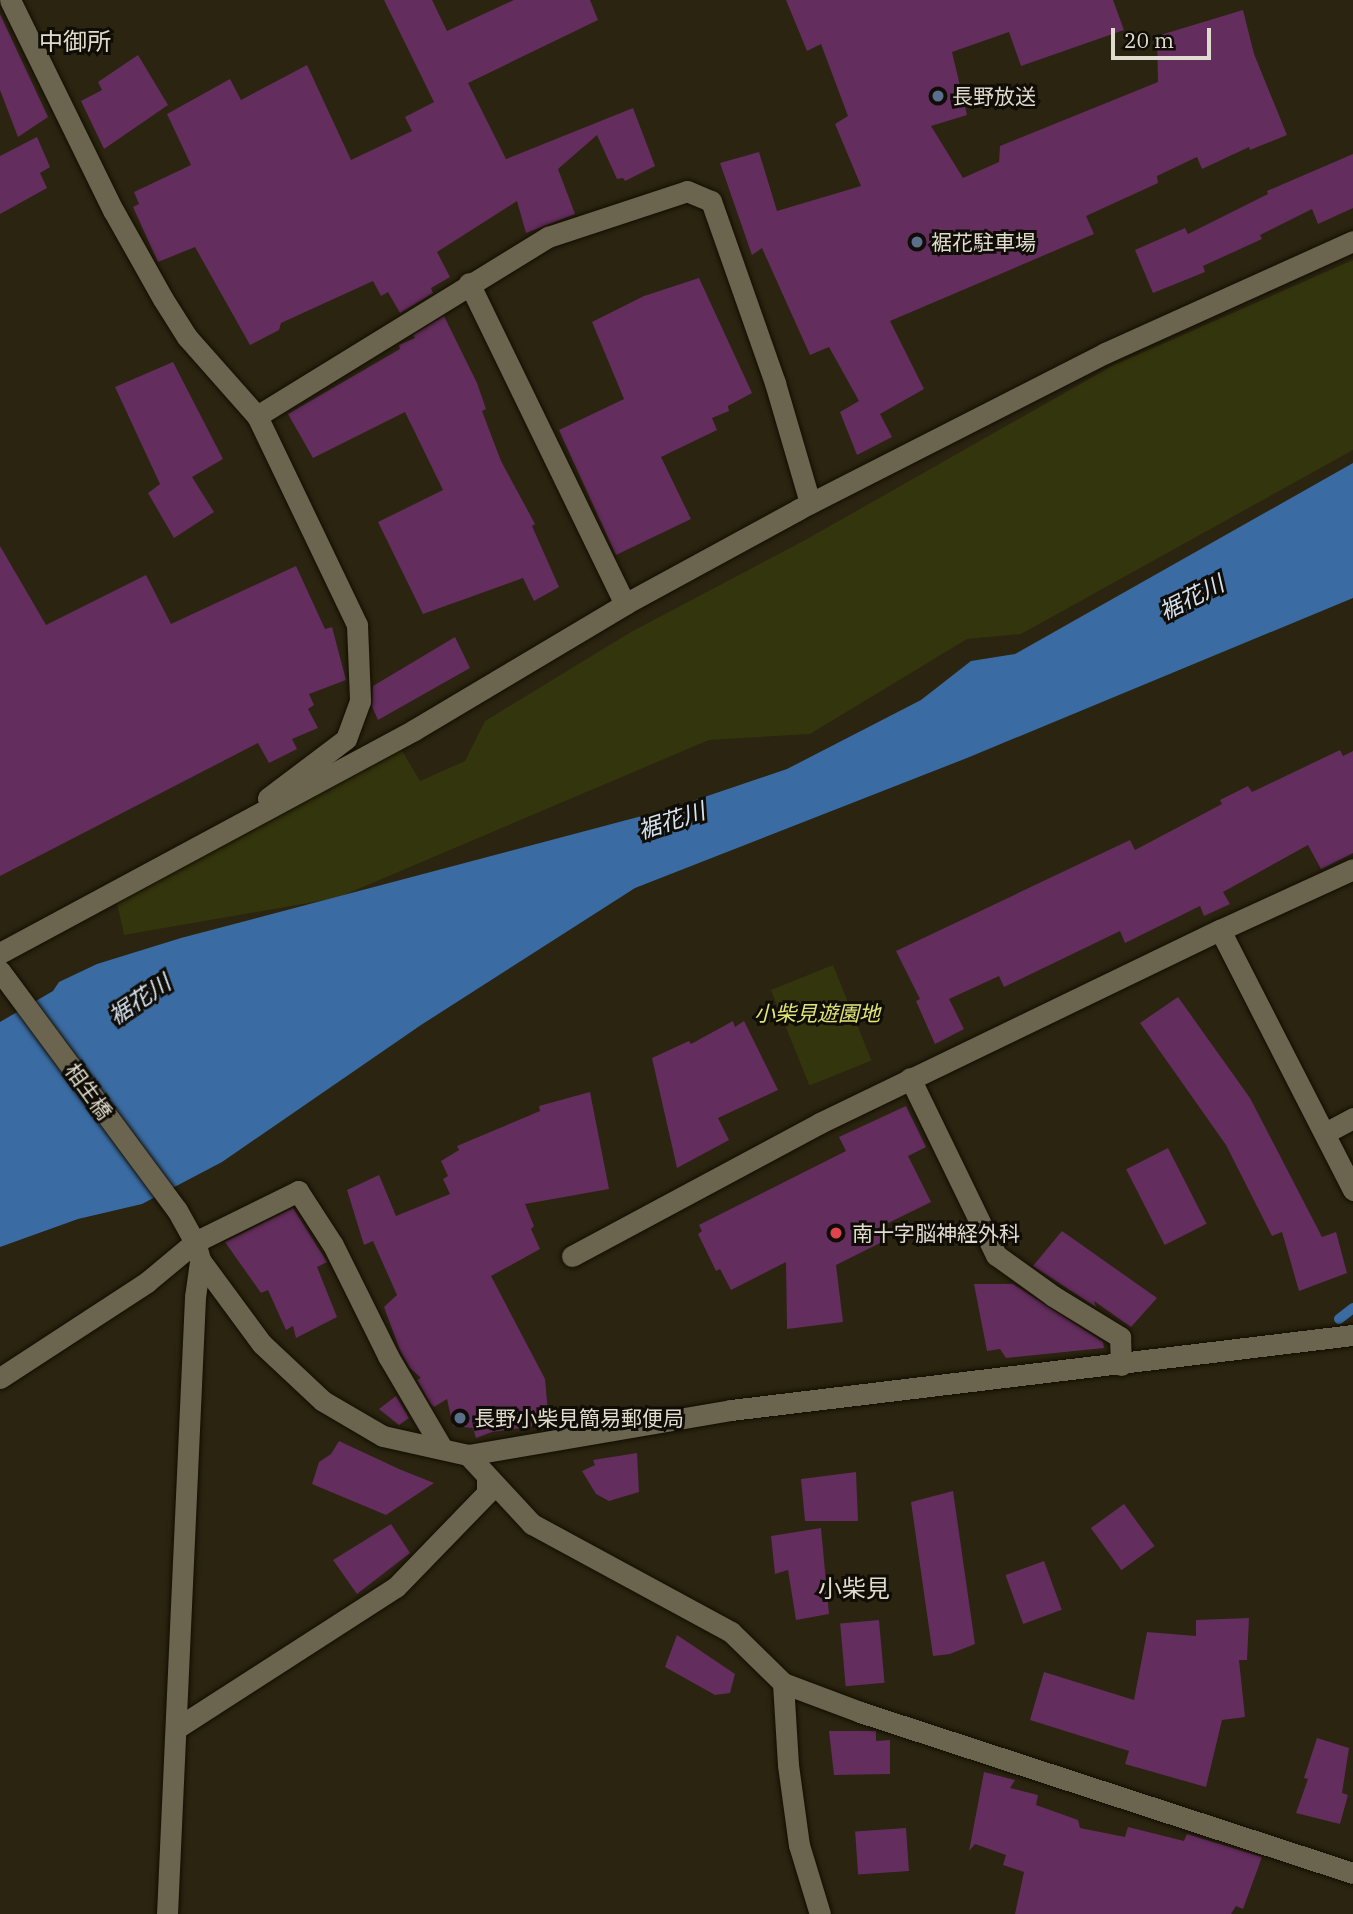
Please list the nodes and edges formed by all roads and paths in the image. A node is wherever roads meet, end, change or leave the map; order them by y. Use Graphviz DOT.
graph roads {
  1 [pos="10,0"];
  2 [pos="1353,241"];
  3 [pos="469,283"];
  4 [pos="257,416"];
  5 [pos="810,503"];
  6 [pos="625,604"];
  7 [pos="211,840"];
  8 [pos="1353,869"];
  9 [pos="1220,930"];
  10 [pos="0,953"];
  11 [pos="5,977"];
  12 [pos="910,1079"];
  13 [pos="1353,1118"];
  14 [pos="1325,1133"];
  15 [pos="1353,1190"];
  16 [pos="197,1251"];
  17 [pos="572,1255"];
  18 [pos="1353,1335"];
  19 [pos="1121,1365"];
  20 [pos="0,1378"];
  21 [pos="442,1448"];
  22 [pos="468,1455"];
  23 [pos="487,1477"];
  24 [pos="783,1684"];
  25 [pos="177,1728"];
  26 [pos="1353,1873"];
  27 [pos="167,1914"];
  28 [pos="820,1914"];
  1 -- 4 [label="street"];
  2 -- 5 [label="street"];
  3 -- 4 [label="street"];
  3 -- 5 [label="street"];
  3 -- 6 [label="street"];
  4 -- 7 [label="street"];
  5 -- 6 [label="street"];
  6 -- 7 [label="street"];
  7 -- 10 [label="street"];
  8 -- 9 [label="street"];
  9 -- 12 [label="street"];
  9 -- 14 [label="street"];
  11 -- 16 [label="street, 相生橋"];
  12 -- 17 [label="street"];
  12 -- 19 [label="street"];
  13 -- 14 [label="street"];
  14 -- 15 [label="street"];
  16 -- 20 [label="street"];
  16 -- 21 [label="street, 相生橋"];
  16 -- 21 [label="street"];
  16 -- 25 [label="street"];
  18 -- 19 [label="street"];
  19 -- 22 [label="street"];
  21 -- 22 [label="street, 相生橋"];
  22 -- 23 [label="street"];
  23 -- 24 [label="street"];
  23 -- 25 [label="street"];
  24 -- 26 [label="street"];
  24 -- 28 [label="street"];
  25 -- 27 [label="street"];
}
